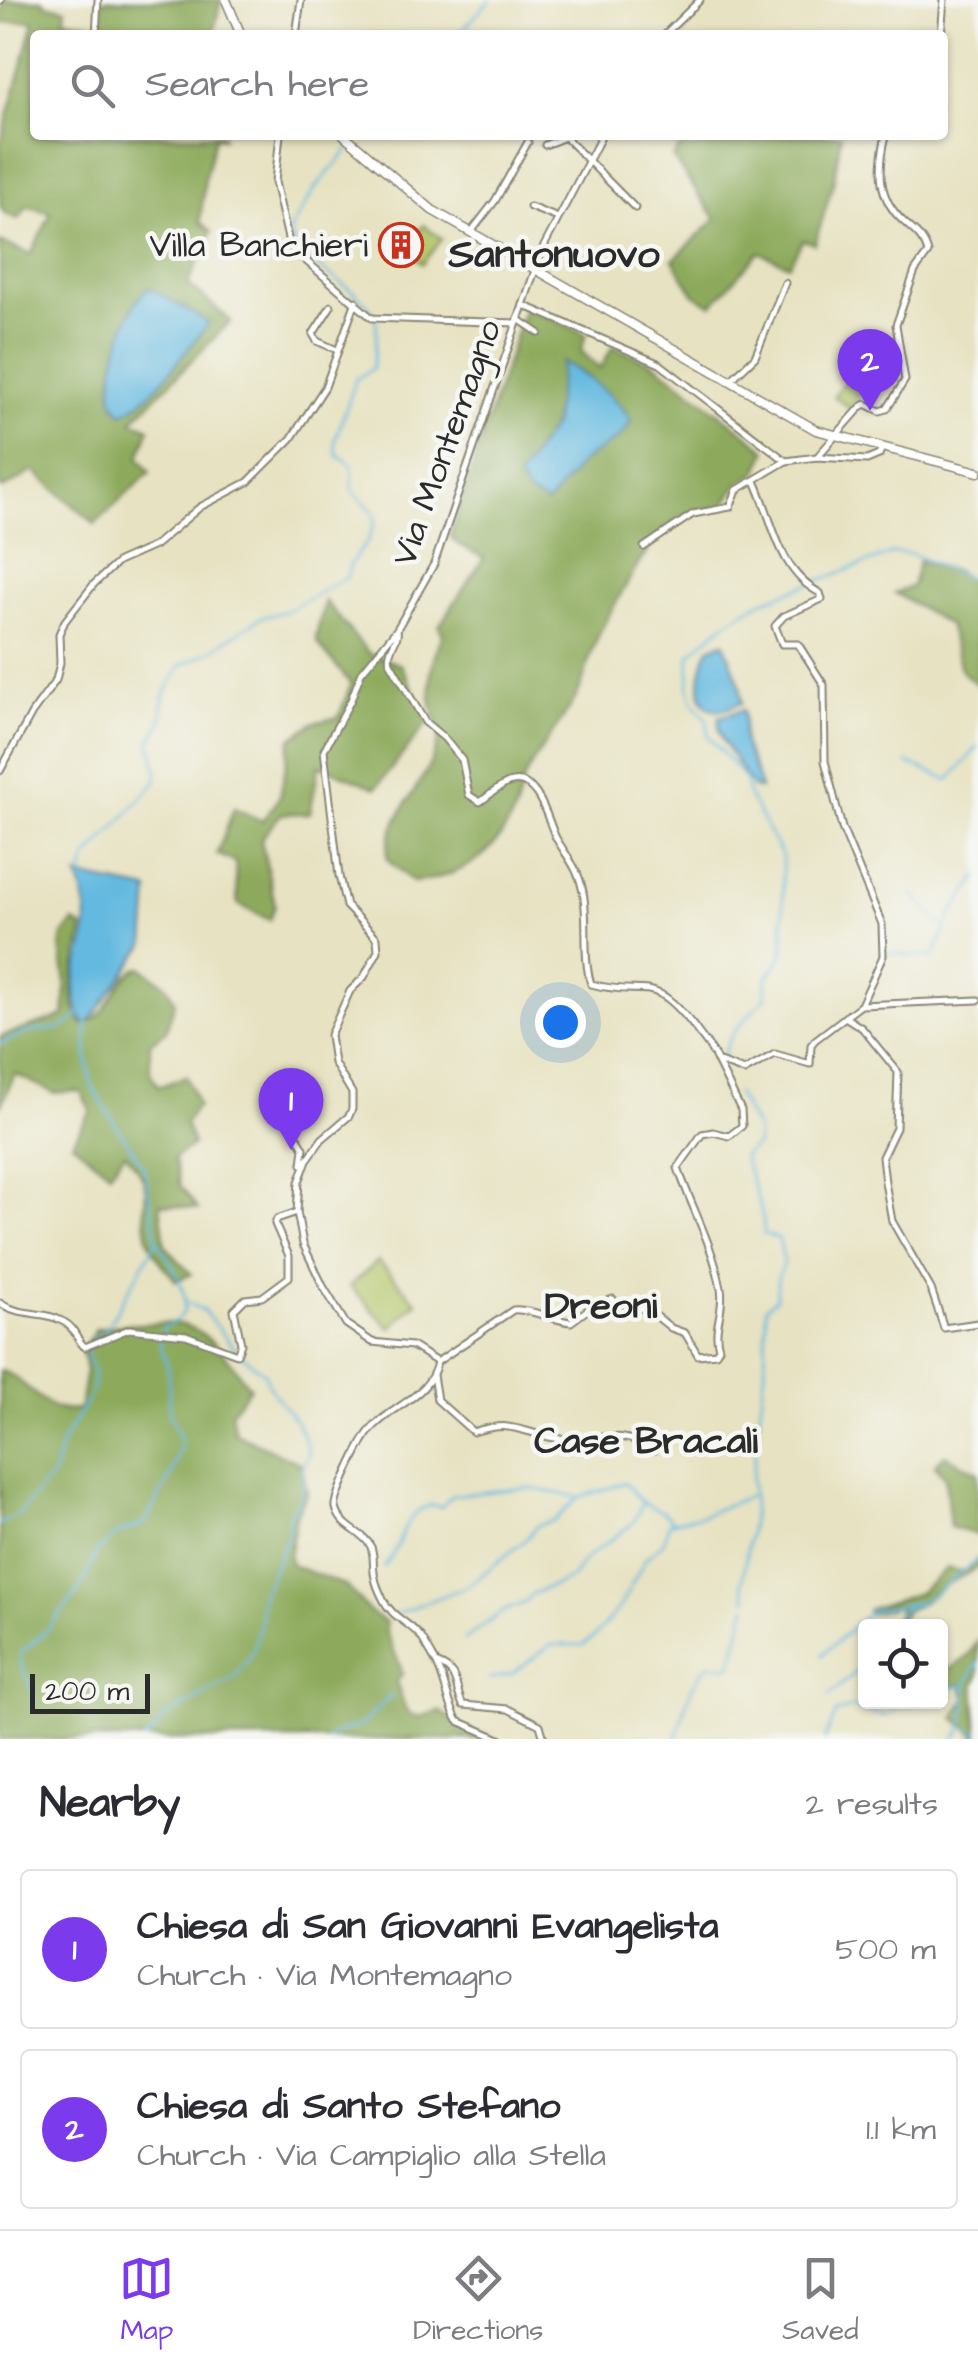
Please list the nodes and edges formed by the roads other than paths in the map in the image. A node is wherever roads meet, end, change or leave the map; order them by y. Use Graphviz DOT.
graph roads {
  1 [pos="98,0"];
  2 [pos="226,0"];
  3 [pos="302,0"];
  4 [pos="700,0"];
  5 [pos="944,0"];
  6 [pos="96,30"];
  7 [pos="239,30"];
  8 [pos="297,30"];
  9 [pos="669,30"];
  10 [pos="941,30"];
  11 [pos="279,140"];
  12 [pos="556,140"];
  13 [pos="568,140"];
  14 [pos="599,140"];
  15 [pos="886,140"];
  16 [pos="351,141"];
  17 [pos="528,142"];
  18 [pos="545,145"];
  19 [pos="589,160"];
  20 [pos="530,207"];
  21 [pos="635,208"];
  22 [pos="558,218"];
  23 [pos="471,233"];
  24 [pos="534,270"];
  25 [pos="786,283"];
  26 [pos="356,300"];
  27 [pos="523,304"];
  28 [pos="331,306"];
  29 [pos="517,321"];
  30 [pos="539,333"];
  31 [pos="338,350"];
  32 [pos="730,381"];
  33 [pos="834,437"];
  34 [pos="882,447"];
  35 [pos="817,457"];
  36 [pos="786,461"];
  37 [pos="978,472"];
  38 [pos="754,481"];
  39 [pos="644,547"];
  40 [pos="397,629"];
  41 [pos="0,771"];
  42 [pos="978,1000"];
  43 [pos="862,1004"];
  44 [pos="845,1017"];
  45 [pos="717,1061"];
  46 [pos="296,1134"];
  47 [pos="300,1182"];
  48 [pos="297,1212"];
  49 [pos="0,1303"];
  50 [pos="978,1322"];
  51 [pos="437,1362"];
  52 [pos="433,1375"];
  53 [pos="655,1450"];
  54 [pos="438,1664"];
  55 [pos="500,1739"];
  56 [pos="544,1739"];
  1 -- 6 [label="street"];
  2 -- 7 [label="main road"];
  3 -- 8 [label="street"];
  4 -- 9 [label="street"];
  5 -- 10 [label="street"];
  11 -- 26 [label="street"];
  12 -- 18 [label="street"];
  13 -- 19 [label="street"];
  14 -- 19 [label="street, Via Montemagno"];
  15 -- 33 [label="street"];
  16 -- 23 [label="main road"];
  17 -- 23 [label="street"];
  19 -- 21 [label="street"];
  19 -- 22 [label="street, Via Montemagno"];
  20 -- 22 [label="street"];
  22 -- 24 [label="street, Via Montemagno"];
  23 -- 24 [label="main road"];
  24 -- 27 [label="street, Via Montemagno"];
  24 -- 32 [label="main road"];
  25 -- 32 [label="street"];
  26 -- 29 [label="street"];
  26 -- 31 [label="street"];
  27 -- 29 [label="street, Via Montemagno"];
  27 -- 36 [label="street"];
  28 -- 31 [label="street"];
  29 -- 30 [label="street"];
  29 -- 40 [label="street, Via Montemagno"];
  31 -- 41 [label="street"];
  32 -- 33 [label="main road"];
  33 -- 34 [label="main road"];
  33 -- 35 [label="street"];
  34 -- 35 [label="street"];
  34 -- 37 [label="main road"];
  35 -- 36 [label="street"];
  36 -- 38 [label="street"];
  38 -- 39 [label="street"];
  38 -- 43 [label="street"];
  40 -- 45 [label="street"];
  40 -- 47 [label="street, Via Montemagno"];
  42 -- 43 [label="street"];
  43 -- 44 [label="street"];
  44 -- 45 [label="street"];
  44 -- 50 [label="street"];
  45 -- 51 [label="street"];
  46 -- 47 [label="street"];
  47 -- 48 [label="street, Via Montemagno"];
  48 -- 49 [label="street"];
  48 -- 51 [label="street"];
  51 -- 52 [label="street"];
  52 -- 53 [label="street"];
  52 -- 54 [label="street"];
  54 -- 55 [label="street"];
  54 -- 56 [label="street"];
}
